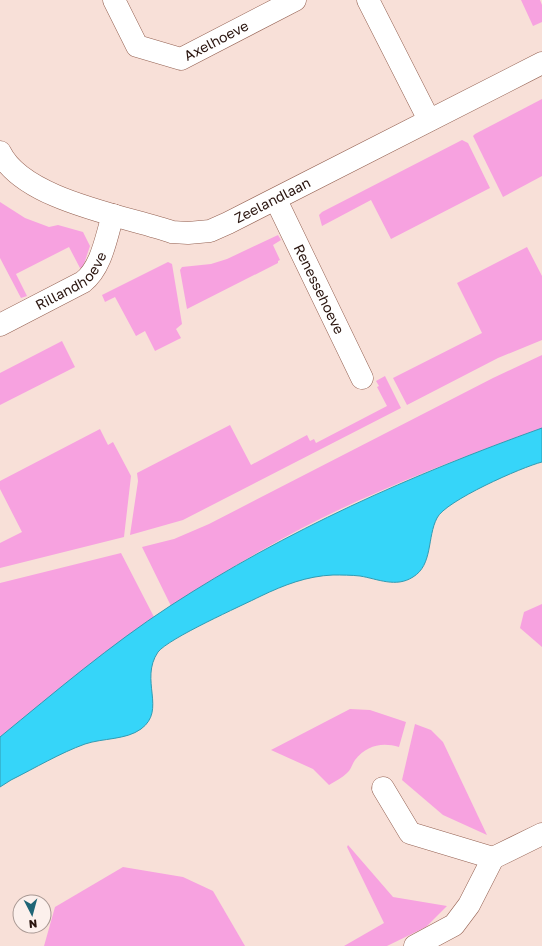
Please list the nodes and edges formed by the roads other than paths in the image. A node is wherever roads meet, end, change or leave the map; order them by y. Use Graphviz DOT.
graph roads {
  1 [pos="114,0"];
  2 [pos="295,0"];
  3 [pos="368,0"];
  4 [pos="542,63"];
  5 [pos="429,120"];
  6 [pos="0,152"];
  7 [pos="276,200"];
  8 [pos="113,215"];
  9 [pos="0,325"];
  10 [pos="362,378"];
  11 [pos="383,788"];
  12 [pos="542,834"];
  13 [pos="493,858"];
  14 [pos="415,946"];
  1 -- 2 [label="street, Axelhoeve"];
  3 -- 5 [label="street"];
  4 -- 5 [label="street, Zeelandlaan"];
  5 -- 7 [label="street, Zeelandlaan"];
  6 -- 8 [label="street, Zeelandlaan"];
  7 -- 8 [label="street, Zeelandlaan"];
  7 -- 10 [label="street, Renessehoeve"];
  8 -- 9 [label="street, Rillandhoeve"];
  11 -- 13 [label="street"];
  12 -- 13 [label="street"];
  13 -- 14 [label="street"];
}
